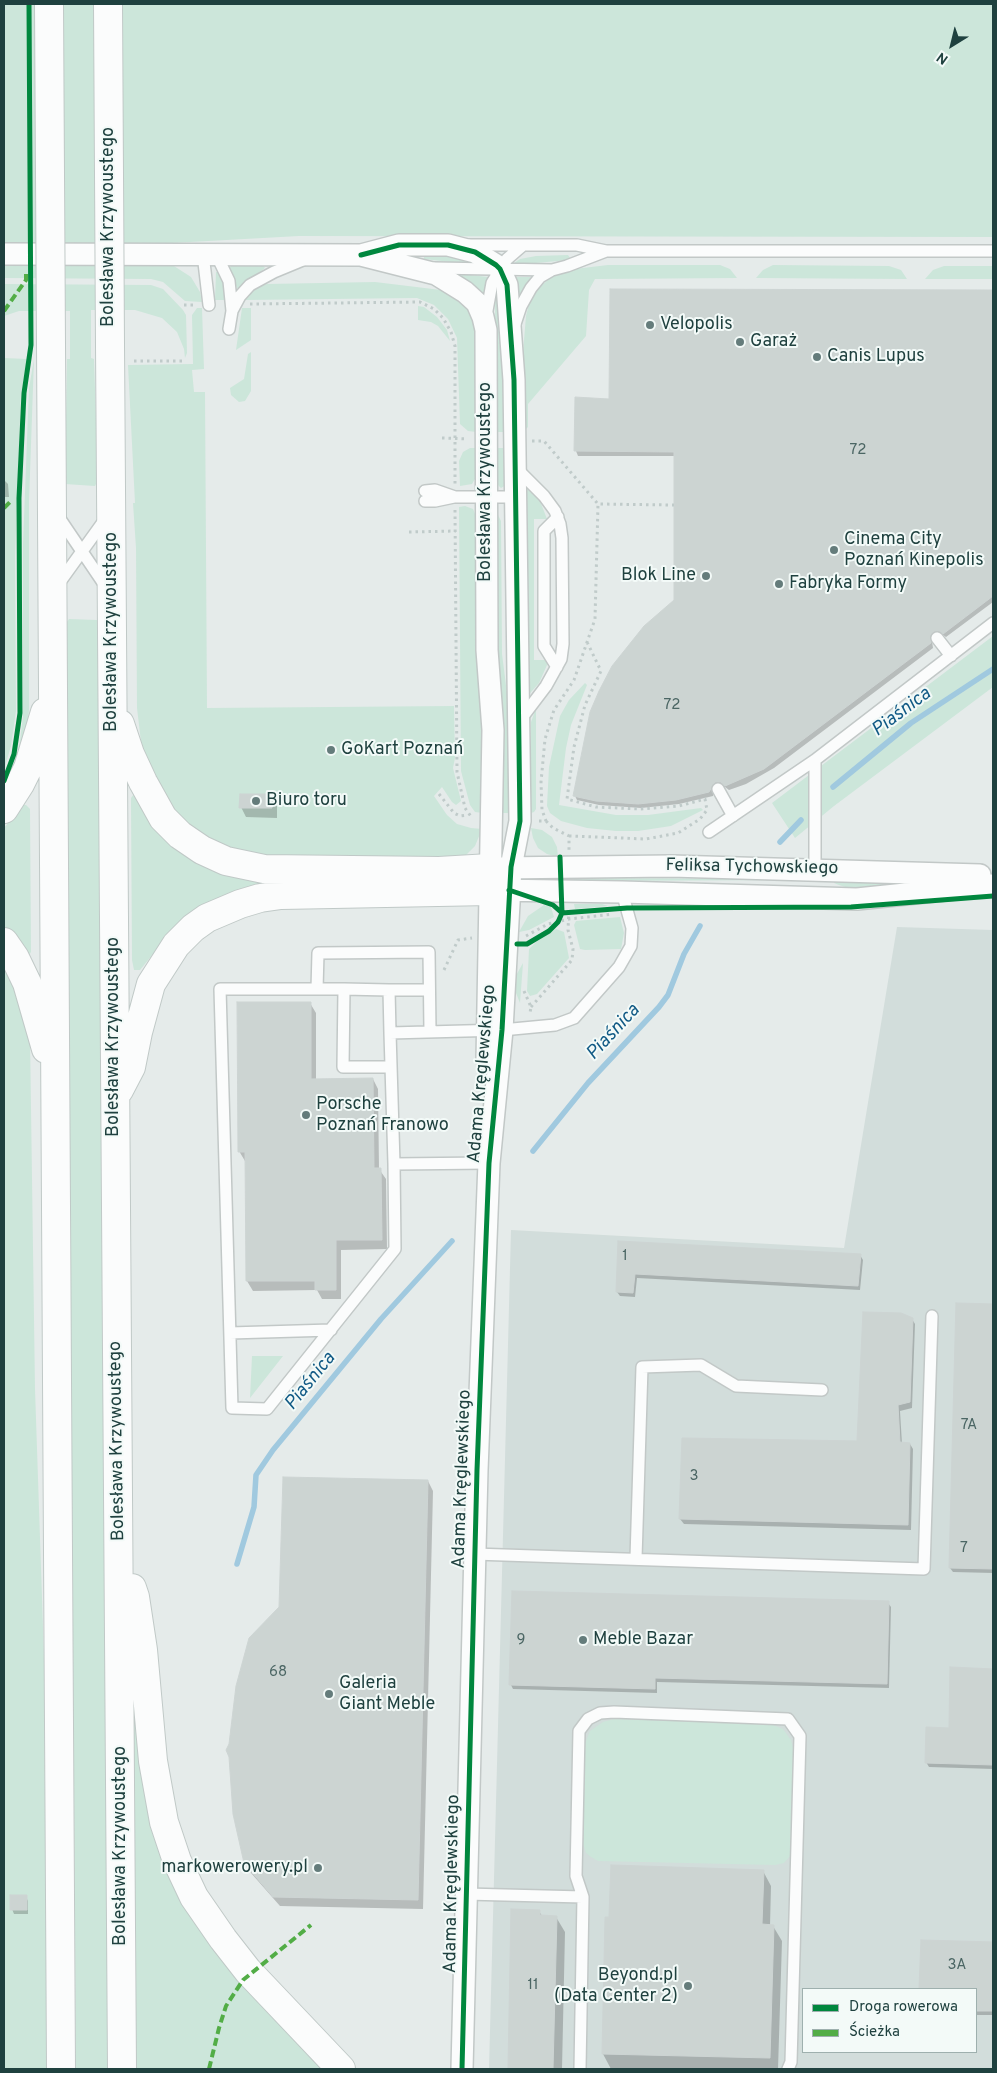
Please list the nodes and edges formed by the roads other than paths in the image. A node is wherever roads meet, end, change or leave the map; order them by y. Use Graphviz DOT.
graph roads {
  1 [pos="49,4"];
  2 [pos="108,4"];
  3 [pos="448,245"];
  4 [pos="522,246"];
  5 [pos="606,251"];
  6 [pos="993,251"];
  7 [pos="4,254"];
  8 [pos="209,254"];
  9 [pos="316,255"];
  10 [pos="361,255"];
  11 [pos="415,268"];
  12 [pos="500,269"];
  13 [pos="552,270"];
  14 [pos="209,305"];
  15 [pos="234,308"];
  16 [pos="485,322"];
  17 [pos="229,329"];
  18 [pos="511,340"];
  19 [pos="515,467"];
  20 [pos="425,496"];
  21 [pos="486,497"];
  22 [pos="515,497"];
  23 [pos="52,507"];
  24 [pos="111,510"];
  25 [pos="558,517"];
  26 [pos="82,552"];
  27 [pos="51,594"];
  28 [pos="112,597"];
  29 [pos="993,623"];
  30 [pos="937,638"];
  31 [pos="951,656"];
  32 [pos="557,667"];
  33 [pos="53,684"];
  34 [pos="113,690"];
  35 [pos="518,724"];
  36 [pos="815,760"];
  37 [pos="718,789"];
  38 [pos="4,809"];
  39 [pos="733,816"];
  40 [pos="709,832"];
  41 [pos="814,869"];
  42 [pos="993,876"];
  43 [pos="500,879"];
  44 [pos="993,885"];
  45 [pos="819,897"];
  46 [pos="626,904"];
  47 [pos="4,942"];
  48 [pos="317,989"];
  49 [pos="344,989"];
  50 [pos="389,990"];
  51 [pos="429,990"];
  52 [pos="495,1030"];
  53 [pos="430,1031"];
  54 [pos="390,1032"];
  55 [pos="391,1067"];
  56 [pos="55,1084"];
  57 [pos="114,1101"];
  58 [pos="488,1163"];
  59 [pos="394,1164"];
  60 [pos="932,1316"];
  61 [pos="330,1330"];
  62 [pos="230,1333"];
  63 [pos="822,1390"];
  64 [pos="119,1554"];
  65 [pos="474,1554"];
  66 [pos="636,1558"];
  67 [pos="466,1894"];
  68 [pos="583,1897"];
  69 [pos="61,2069"];
  70 [pos="122,2069"];
  71 [pos="340,2069"];
  72 [pos="462,2069"];
  73 [pos="580,2069"];
  74 [pos="788,2069"];
  1 -- 23 [label="main road, bridge"];
  2 -- 24 [label="main road, Bolesława Krzywoustego, bridge"];
  3 -- 4 [label="lane"];
  3 -- 10 [label="street"];
  3 -- 12 [label="street"];
  4 -- 5 [label="lane"];
  4 -- 12 [label="lane"];
  5 -- 6 [label="lane"];
  5 -- 13 [label="lane"];
  7 -- 8 [label="street"];
  8 -- 9 [label="street"];
  8 -- 14 [label="lane"];
  8 -- 15 [label="lane"];
  9 -- 10 [label="street"];
  9 -- 15 [label="lane"];
  10 -- 11 [label="street, Bolesława Krzywoustego"];
  11 -- 12 [label="lane"];
  11 -- 16 [label="street, Bolesława Krzywoustego"];
  12 -- 13 [label="lane"];
  12 -- 16 [label="lane"];
  12 -- 18 [label="street, Bolesława Krzywoustego"];
  13 -- 18 [label="lane"];
  15 -- 17 [label="lane"];
  16 -- 21 [label="street, Bolesława Krzywoustego"];
  18 -- 19 [label="street, Bolesława Krzywoustego"];
  19 -- 22 [label="street, Bolesława Krzywoustego"];
  19 -- 25 [label="lane"];
  20 -- 21 [label="lane"];
  21 -- 22 [label="lane"];
  21 -- 43 [label="street, Bolesława Krzywoustego"];
  22 -- 35 [label="street, Bolesława Krzywoustego"];
  23 -- 26 [label="lane"];
  23 -- 27 [label="main road"];
  24 -- 26 [label="lane"];
  24 -- 28 [label="main road, Bolesława Krzywoustego"];
  25 -- 32 [label="lane"];
  25 -- 32 [label="lane"];
  26 -- 27 [label="lane"];
  26 -- 28 [label="lane"];
  27 -- 33 [label="main road"];
  28 -- 34 [label="main road, Bolesława Krzywoustego"];
  29 -- 31 [label="lane"];
  30 -- 31 [label="lane"];
  31 -- 36 [label="lane"];
  32 -- 35 [label="lane"];
  33 -- 38 [label="main road"];
  33 -- 56 [label="main road"];
  34 -- 43 [label="main road"];
  34 -- 57 [label="main road, Bolesława Krzywoustego"];
  35 -- 43 [label="street"];
  36 -- 39 [label="lane"];
  36 -- 41 [label="lane"];
  37 -- 39 [label="lane"];
  39 -- 40 [label="lane"];
  41 -- 42 [label="street, Feliksa Tychowskiego"];
  41 -- 43 [label="street, Feliksa Tychowskiego"];
  41 -- 45 [label="street"];
  43 -- 46 [label="street, Feliksa Tychowskiego"];
  43 -- 52 [label="street, Adama Kręglewskiego"];
  43 -- 57 [label="main road"];
  44 -- 45 [label="street, Feliksa Tychowskiego"];
  45 -- 46 [label="street, Feliksa Tychowskiego"];
  46 -- 52 [label="lane"];
  47 -- 56 [label="main road"];
  48 -- 49 [label="lane"];
  48 -- 51 [label="lane"];
  48 -- 62 [label="lane"];
  49 -- 50 [label="lane"];
  49 -- 55 [label="lane"];
  50 -- 51 [label="lane"];
  50 -- 54 [label="lane"];
  51 -- 53 [label="lane"];
  52 -- 53 [label="lane"];
  52 -- 58 [label="street, Adama Kręglewskiego"];
  53 -- 54 [label="lane"];
  54 -- 55 [label="lane"];
  55 -- 59 [label="lane"];
  56 -- 69 [label="main road"];
  57 -- 64 [label="main road, Bolesława Krzywoustego"];
  58 -- 59 [label="lane"];
  58 -- 65 [label="street, Adama Kręglewskiego"];
  59 -- 61 [label="lane"];
  60 -- 66 [label="lane"];
  61 -- 62 [label="lane"];
  61 -- 62 [label="lane"];
  63 -- 66 [label="lane"];
  64 -- 70 [label="main road, Bolesława Krzywoustego"];
  64 -- 71 [label="main road"];
  65 -- 66 [label="lane"];
  65 -- 67 [label="street, Adama Kręglewskiego"];
  67 -- 68 [label="lane"];
  67 -- 72 [label="street, Adama Kręglewskiego"];
  68 -- 73 [label="lane"];
  68 -- 74 [label="lane"];
}
